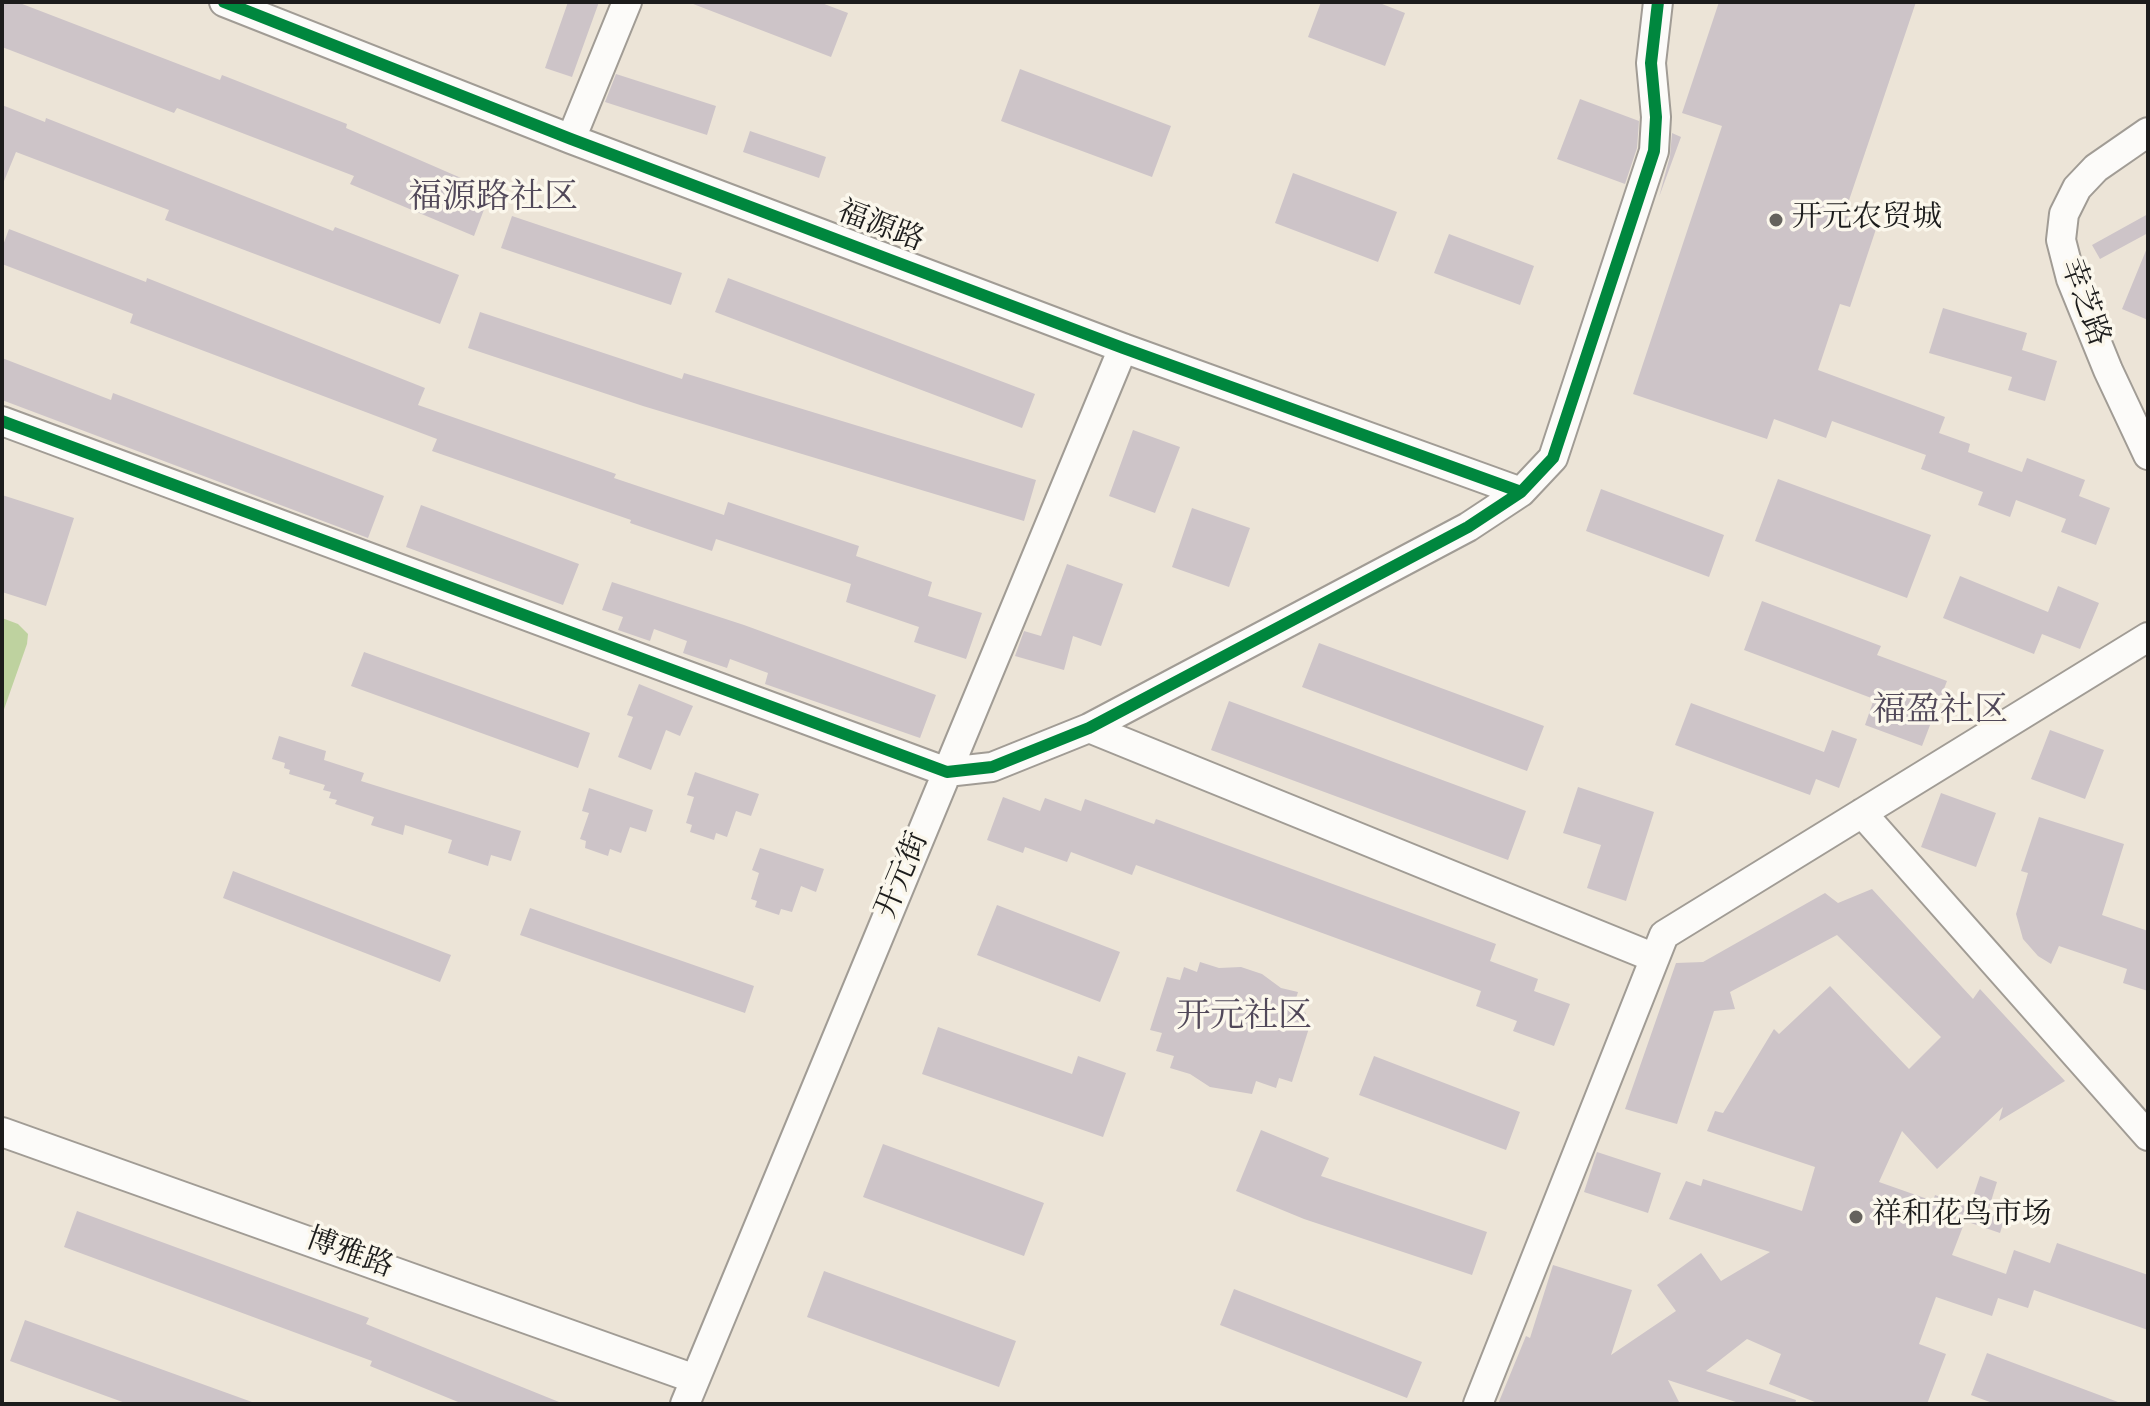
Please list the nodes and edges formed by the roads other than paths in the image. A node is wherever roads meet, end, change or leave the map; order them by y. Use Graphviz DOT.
graph roads {
  1 [pos="224,2"];
  2 [pos="627,2"];
  3 [pos="1658,2"];
  4 [pos="2148,132"];
  5 [pos="571,139"];
  6 [pos="1123,348"];
  7 [pos="2,421"];
  8 [pos="2148,455"];
  9 [pos="1521,492"];
  10 [pos="2148,637"];
  11 [pos="1089,728"];
  12 [pos="947,772"];
  13 [pos="1862,813"];
  14 [pos="1655,958"];
  15 [pos="2,1132"];
  16 [pos="2148,1136"];
  17 [pos="690,1391"];
  18 [pos="1478,1404"];
  1 -- 5 [label="street, 福源路"];
  2 -- 5 [label="street"];
  3 -- 9 [label="street"];
  4 -- 8 [label="street, 幸芝路"];
  5 -- 6 [label="street, 福源路"];
  6 -- 9 [label="street, 福源路"];
  6 -- 12 [label="street, 开元街"];
  7 -- 12 [label="street"];
  9 -- 11 [label="street"];
  10 -- 13 [label="street"];
  11 -- 12 [label="street"];
  11 -- 14 [label="street"];
  12 -- 17 [label="street, 开元街"];
  13 -- 14 [label="street"];
  13 -- 16 [label="street"];
  14 -- 18 [label="street"];
  15 -- 17 [label="street, 博雅路"];
}
